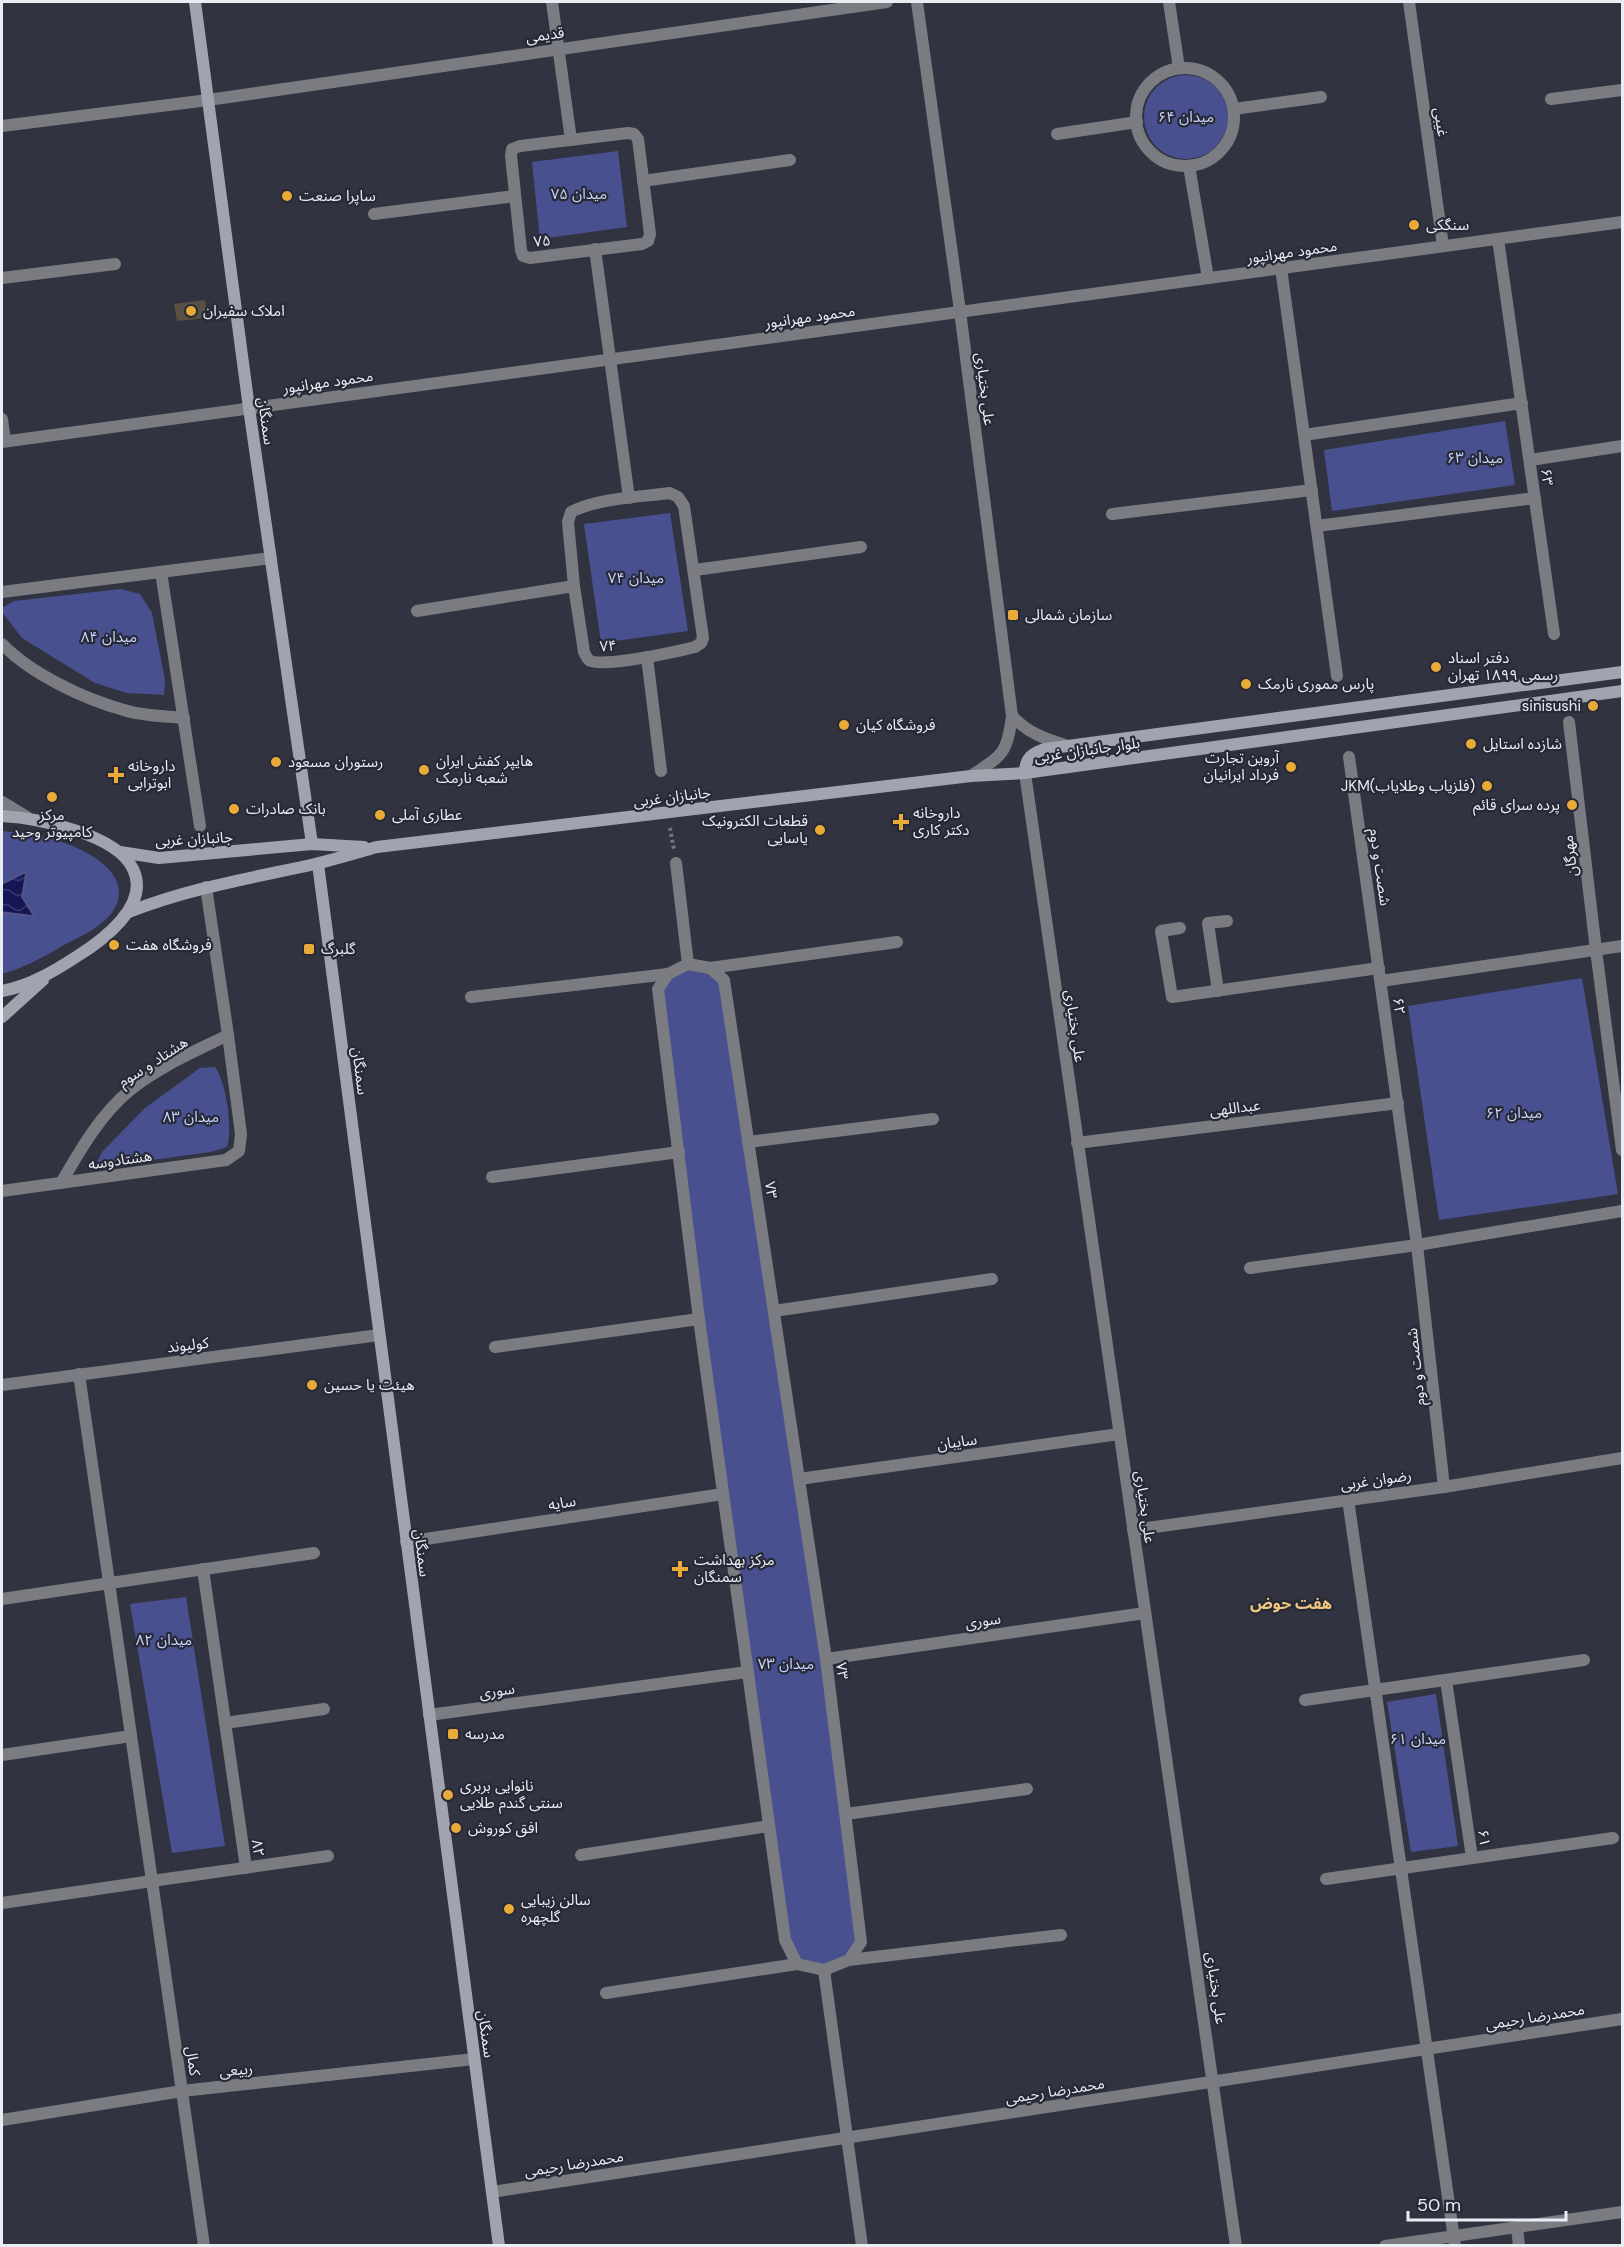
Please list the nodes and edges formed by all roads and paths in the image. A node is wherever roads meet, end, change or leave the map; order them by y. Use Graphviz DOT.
graph roads {
  1 [pos="195,2"];
  2 [pos="552,2"];
  3 [pos="887,2"];
  4 [pos="917,2"];
  5 [pos="1169,2"];
  6 [pos="1409,2"];
  7 [pos="559,48"];
  8 [pos="1179,68"];
  9 [pos="1623,90"];
  10 [pos="1321,97"];
  11 [pos="1551,99"];
  12 [pos="208,100"];
  13 [pos="1234,109"];
  14 [pos="1137,122"];
  15 [pos="2,126"];
  16 [pos="1057,134"];
  17 [pos="571,140"];
  18 [pos="790,160"];
  19 [pos="1189,166"];
  20 [pos="644,181"];
  21 [pos="515,196"];
  22 [pos="374,214"];
  23 [pos="1623,222"];
  24 [pos="1498,239"];
  25 [pos="1443,246"];
  26 [pos="595,249"];
  27 [pos="115,264"];
  28 [pos="1281,268"];
  29 [pos="2,278"];
  30 [pos="1208,278"];
  31 [pos="960,311"];
  32 [pos="609,359"];
  33 [pos="1522,404"];
  34 [pos="249,408"];
  35 [pos="2,419"];
  36 [pos="1304,435"];
  37 [pos="3,442"];
  38 [pos="1623,446"];
  39 [pos="1530,460"];
  40 [pos="1312,490"];
  41 [pos="629,498"];
  42 [pos="1535,498"];
  43 [pos="1112,514"];
  44 [pos="1317,526"];
  45 [pos="861,547"];
  46 [pos="271,558"];
  47 [pos="695,570"];
  48 [pos="161,572"];
  49 [pos="574,586"];
  50 [pos="2,592"];
  51 [pos="417,611"];
  52 [pos="1554,634"];
  53 [pos="2,644"];
  54 [pos="647,657"];
  55 [pos="1623,672"];
  56 [pos="1337,676"];
  57 [pos="1623,691"];
  58 [pos="1012,716"];
  59 [pos="184,718"];
  60 [pos="1569,722"];
  61 [pos="1068,746"];
  62 [pos="1349,757"];
  63 [pos="661,771"];
  64 [pos="1025,773"];
  65 [pos="971,776"];
  66 [pos="2,802"];
  67 [pos="667,813"];
  68 [pos="2,816"];
  69 [pos="27,817"];
  70 [pos="200,826"];
  71 [pos="312,844"];
  72 [pos="377,847"];
  73 [pos="120,852"];
  74 [pos="676,862"];
  75 [pos="318,864"];
  76 [pos="206,887"];
  77 [pos="129,912"];
  78 [pos="1227,921"];
  79 [pos="1180,928"];
  80 [pos="897,942"];
  81 [pos="1623,946"];
  82 [pos="1596,950"];
  83 [pos="688,964"];
  84 [pos="710,968"];
  85 [pos="1379,968"];
  86 [pos="668,974"];
  87 [pos="48,975"];
  88 [pos="1381,981"];
  89 [pos="2,991"];
  90 [pos="1218,991"];
  91 [pos="471,997"];
  92 [pos="2,1017"];
  93 [pos="228,1035"];
  94 [pos="1618,1073"];
  95 [pos="1398,1102"];
  96 [pos="933,1119"];
  97 [pos="748,1142"];
  98 [pos="1077,1143"];
  99 [pos="1623,1150"];
  100 [pos="679,1152"];
  101 [pos="492,1177"];
  102 [pos="61,1183"];
  103 [pos="2,1191"];
  104 [pos="1623,1211"];
  105 [pos="1418,1245"];
  106 [pos="1250,1268"];
  107 [pos="992,1279"];
  108 [pos="774,1311"];
  109 [pos="699,1319"];
  110 [pos="379,1335"];
  111 [pos="495,1347"];
  112 [pos="79,1374"];
  113 [pos="2,1385"];
  114 [pos="1119,1434"];
  115 [pos="1623,1458"];
  116 [pos="799,1479"];
  117 [pos="1444,1486"];
  118 [pos="723,1494"];
  119 [pos="1348,1499"];
  120 [pos="1133,1530"];
  121 [pos="406,1542"];
  122 [pos="314,1553"];
  123 [pos="203,1569"];
  124 [pos="109,1583"];
  125 [pos="2,1599"];
  126 [pos="1145,1612"];
  127 [pos="826,1659"];
  128 [pos="1584,1660"];
  129 [pos="747,1672"];
  130 [pos="1446,1680"];
  131 [pos="1375,1690"];
  132 [pos="1305,1700"];
  133 [pos="324,1709"];
  134 [pos="429,1715"];
  135 [pos="225,1723"];
  136 [pos="131,1737"];
  137 [pos="2,1755"];
  138 [pos="1027,1789"];
  139 [pos="846,1814"];
  140 [pos="769,1826"];
  141 [pos="1613,1838"];
  142 [pos="581,1855"];
  143 [pos="328,1856"];
  144 [pos="1472,1858"];
  145 [pos="246,1868"];
  146 [pos="1401,1868"];
  147 [pos="1326,1879"];
  148 [pos="152,1881"];
  149 [pos="2,1903"];
  150 [pos="1061,1935"];
  151 [pos="849,1960"];
  152 [pos="797,1964"];
  153 [pos="824,1970"];
  154 [pos="606,1993"];
  155 [pos="1623,2019"];
  156 [pos="1426,2049"];
  157 [pos="474,2059"];
  158 [pos="1214,2082"];
  159 [pos="182,2091"];
  160 [pos="2,2120"];
  161 [pos="847,2137"];
  162 [pos="492,2192"];
  163 [pos="1623,2212"];
  164 [pos="1517,2227"];
  165 [pos="1454,2241"];
  166 [pos="204,2246"];
  167 [pos="499,2246"];
  168 [pos="862,2246"];
  169 [pos="1236,2246"];
  170 [pos="1385,2246"];
  171 [pos="1519,2246"];
  1 -- 12 [label="main road, سمنگان"];
  2 -- 7 [label="street"];
  3 -- 7 [label="street, قدیمی"];
  4 -- 31 [label="street, علی بختیاری"];
  5 -- 8 [label="street"];
  6 -- 25 [label="street, غیبی"];
  7 -- 12 [label="street, قدیمی"];
  7 -- 17 [label="street"];
  8 -- 13 [label="street"];
  8 -- 14 [label="street"];
  9 -- 11 [label="street"];
  10 -- 13 [label="street"];
  12 -- 15 [label="street, قدیمی"];
  12 -- 34 [label="main road, سمنگان"];
  13 -- 19 [label="street"];
  14 -- 16 [label="street"];
  14 -- 19 [label="street"];
  17 -- 20 [label="street, ۷۵"];
  17 -- 21 [label="street, ۷۵"];
  18 -- 20 [label="street"];
  19 -- 30 [label="street"];
  20 -- 26 [label="street, ۷۵"];
  21 -- 22 [label="street"];
  21 -- 26 [label="street, ۷۵"];
  23 -- 24 [label="street, محمود مهرانپور"];
  24 -- 25 [label="street, محمود مهرانپور"];
  24 -- 33 [label="street, ۶۳"];
  25 -- 28 [label="street, محمود مهرانپور"];
  26 -- 32 [label="street"];
  27 -- 29 [label="street"];
  28 -- 30 [label="street, محمود مهرانپور"];
  28 -- 36 [label="street"];
  30 -- 31 [label="street, محمود مهرانپور"];
  31 -- 32 [label="street, محمود مهرانپور"];
  31 -- 58 [label="street, علی بختیاری"];
  32 -- 34 [label="street, محمود مهرانپور"];
  32 -- 41 [label="street"];
  33 -- 36 [label="street"];
  33 -- 39 [label="street, ۶۳"];
  34 -- 37 [label="street, محمود مهرانپور"];
  34 -- 46 [label="main road, سمنگان"];
  35 -- 37 [label="street"];
  36 -- 40 [label="street"];
  38 -- 39 [label="street"];
  39 -- 42 [label="street, ۶۳"];
  40 -- 43 [label="street"];
  40 -- 44 [label="street"];
  41 -- 47 [label="street, ۷۴"];
  41 -- 49 [label="street, ۷۴"];
  42 -- 44 [label="street, ۶۳"];
  42 -- 52 [label="street"];
  44 -- 56 [label="street"];
  45 -- 47 [label="street"];
  46 -- 48 [label="street"];
  46 -- 71 [label="main road, سمنگان"];
  47 -- 54 [label="street, ۷۴"];
  48 -- 50 [label="street"];
  48 -- 59 [label="street"];
  49 -- 51 [label="street"];
  49 -- 54 [label="street, ۷۴"];
  53 -- 59 [label="street"];
  54 -- 63 [label="street"];
  55 -- 61 [label="main road, بلوار جانبازان غربی"];
  57 -- 64 [label="main road, بلوار جانبازان غربی"];
  58 -- 61 [label="street"];
  58 -- 65 [label="street, جانبازان غربی"];
  59 -- 70 [label="street"];
  60 -- 82 [label="street, مهرگان"];
  61 -- 64 [label="main road, بلوار جانبازان غربی"];
  62 -- 85 [label="street, شصت و دوم"];
  64 -- 65 [label="main road, جانبازان غربی"];
  64 -- 98 [label="street, علی بختیاری"];
  65 -- 67 [label="main road, جانبازان غربی"];
  66 -- 69 [label="street"];
  67 -- 72 [label="main road, جانبازان غربی"];
  67 -- 74 [label="path"];
  68 -- 69 [label="main road, جانبازان غربی"];
  69 -- 73 [label="main road, جانبازان غربی"];
  71 -- 72 [label="main road, جانبازان غربی"];
  71 -- 73 [label="main road, جانبازان غربی"];
  72 -- 75 [label="main road, جانبازان غربی"];
  73 -- 77 [label="main road"];
  74 -- 83 [label="street"];
  75 -- 76 [label="main road, جانبازان غربی"];
  75 -- 110 [label="main road, سمنگان"];
  76 -- 77 [label="main road, جانبازان غربی"];
  76 -- 93 [label="street"];
  77 -- 87 [label="main road"];
  78 -- 90 [label="street"];
  79 -- 90 [label="street"];
  80 -- 84 [label="street"];
  81 -- 82 [label="street, ۶۲"];
  82 -- 88 [label="street, ۶۲"];
  82 -- 94 [label="street"];
  83 -- 84 [label="street"];
  83 -- 86 [label="street"];
  84 -- 97 [label="street, ۷۳"];
  85 -- 88 [label="street, شصت و دوم"];
  85 -- 90 [label="street"];
  86 -- 91 [label="street"];
  86 -- 100 [label="street"];
  87 -- 89 [label="main road"];
  87 -- 92 [label="main road"];
  88 -- 95 [label="street, ۶۲"];
  93 -- 102 [label="street, هشتاد و سوم"];
  93 -- 102 [label="street, هشتادوسه"];
  94 -- 99 [label="street"];
  95 -- 98 [label="street, عبداللهی"];
  95 -- 105 [label="street, ۶۲"];
  96 -- 97 [label="street"];
  97 -- 108 [label="street, ۷۳"];
  98 -- 114 [label="street, علی بختیاری"];
  100 -- 101 [label="street"];
  100 -- 109 [label="street"];
  102 -- 103 [label="street, هشتادوسه"];
  104 -- 105 [label="street"];
  105 -- 106 [label="street"];
  105 -- 117 [label="street, شصت و دوم"];
  107 -- 108 [label="street"];
  108 -- 116 [label="street, ۷۳"];
  109 -- 111 [label="street"];
  109 -- 118 [label="street"];
  110 -- 112 [label="street, کولیوند"];
  110 -- 121 [label="main road, سمنگان"];
  112 -- 113 [label="street, کولیوند"];
  112 -- 124 [label="street"];
  114 -- 116 [label="street, سایبان"];
  114 -- 120 [label="street, علی بختیاری"];
  115 -- 117 [label="street, رضوان غربی"];
  116 -- 127 [label="street, ۷۳"];
  117 -- 119 [label="street, رضوان غربی"];
  118 -- 121 [label="street, سایه"];
  118 -- 129 [label="street"];
  119 -- 120 [label="street, رضوان غربی"];
  119 -- 131 [label="street"];
  120 -- 126 [label="street, علی بختیاری"];
  121 -- 134 [label="main road, سمنگان"];
  122 -- 123 [label="street"];
  123 -- 124 [label="street"];
  123 -- 135 [label="street, ۸۲"];
  124 -- 125 [label="street"];
  124 -- 136 [label="street"];
  126 -- 127 [label="street, سوری"];
  126 -- 158 [label="street, علی بختیاری"];
  127 -- 139 [label="street, ۷۳"];
  128 -- 130 [label="street"];
  129 -- 134 [label="street, سوری"];
  129 -- 140 [label="street"];
  130 -- 131 [label="street"];
  130 -- 144 [label="street, ۶۱"];
  131 -- 132 [label="street"];
  131 -- 146 [label="street"];
  133 -- 135 [label="street"];
  134 -- 157 [label="main road, سمنگان"];
  135 -- 145 [label="street, ۸۲"];
  136 -- 137 [label="street"];
  136 -- 148 [label="street"];
  138 -- 139 [label="street"];
  139 -- 151 [label="street, ۷۳"];
  140 -- 142 [label="street"];
  140 -- 152 [label="street"];
  141 -- 144 [label="street"];
  143 -- 145 [label="street"];
  144 -- 146 [label="street, ۶۱"];
  145 -- 148 [label="street, ۸۲"];
  146 -- 147 [label="street, ۶۱"];
  146 -- 156 [label="street"];
  148 -- 149 [label="street, ۸۲"];
  148 -- 159 [label="street, کمال"];
  150 -- 151 [label="street"];
  151 -- 153 [label="street"];
  152 -- 153 [label="street"];
  152 -- 154 [label="street"];
  153 -- 161 [label="street"];
  155 -- 156 [label="street, محمدرضا رحیمی"];
  156 -- 158 [label="street, محمدرضا رحیمی"];
  156 -- 165 [label="street"];
  157 -- 159 [label="street, ربیعی"];
  157 -- 162 [label="main road, سمنگان"];
  158 -- 161 [label="street, محمدرضا رحیمی"];
  158 -- 169 [label="street, علی بختیاری"];
  159 -- 160 [label="street, ربیعی"];
  159 -- 166 [label="street, کمال"];
  161 -- 162 [label="street, محمدرضا رحیمی"];
  161 -- 168 [label="street"];
  162 -- 167 [label="main road, سمنگان"];
  163 -- 164 [label="street"];
  164 -- 165 [label="street"];
  164 -- 171 [label="street"];
  165 -- 170 [label="street"];
}
